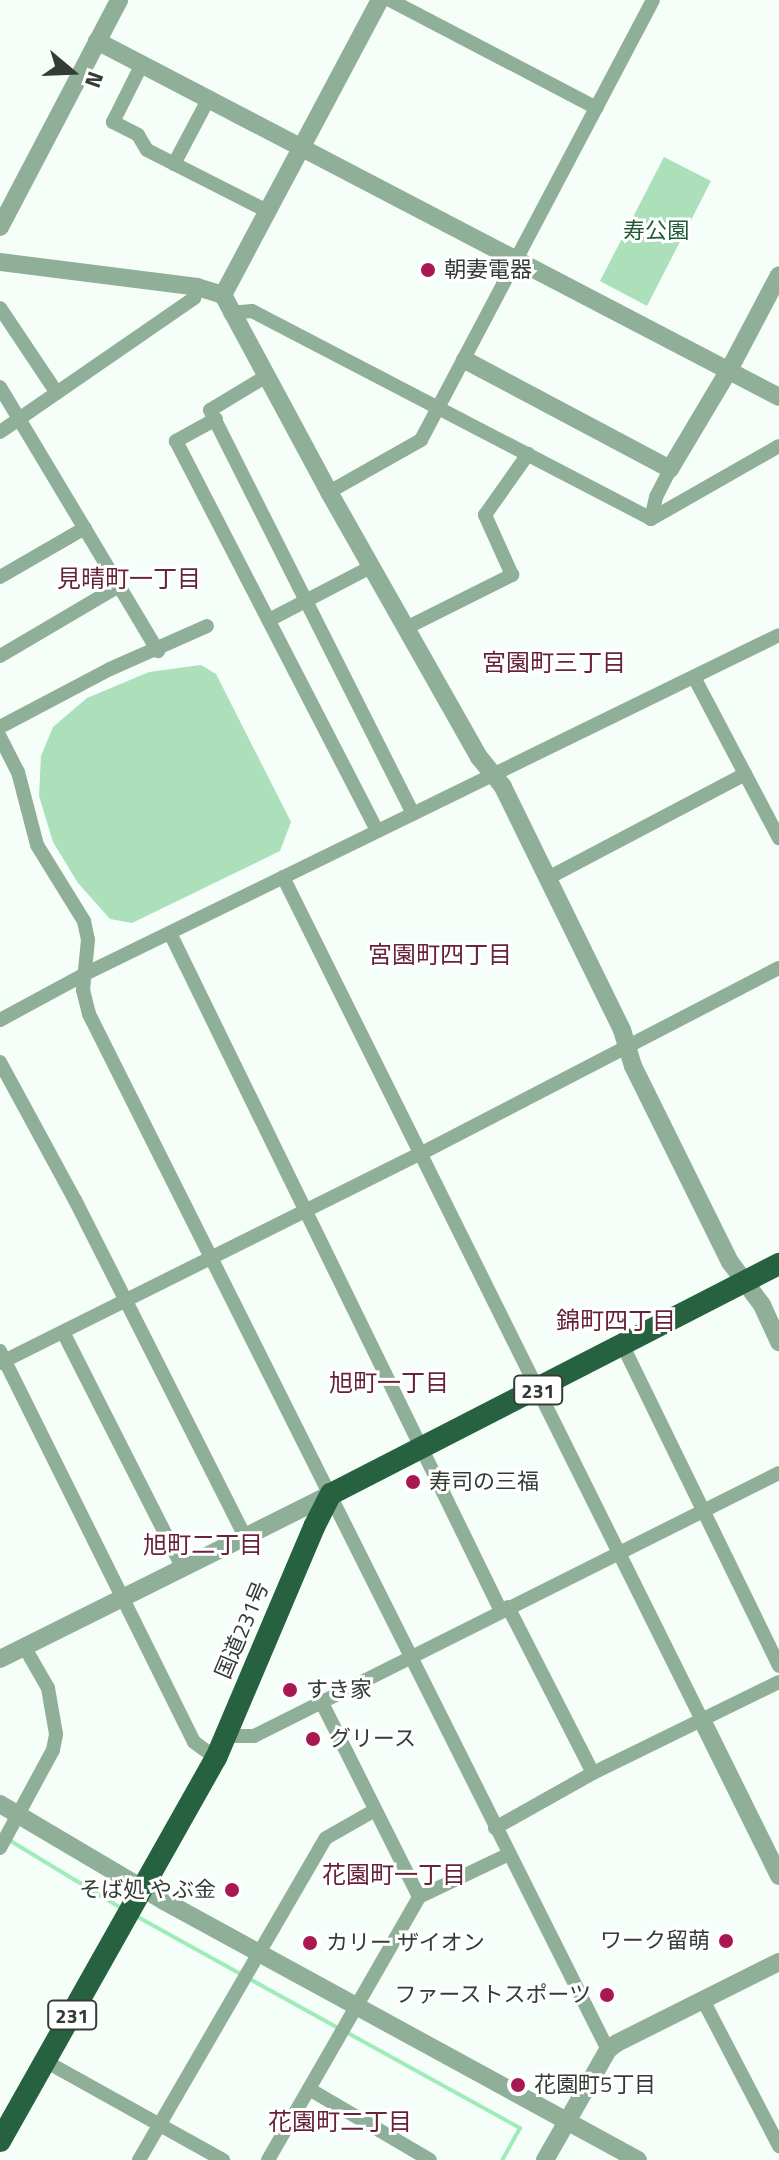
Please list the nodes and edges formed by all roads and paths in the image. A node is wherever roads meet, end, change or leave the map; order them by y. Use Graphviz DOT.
graph roads {
  1 [pos="119,0"];
  2 [pos="380,0"];
  3 [pos="390,0"];
  4 [pos="653,0"];
  5 [pos="97,41"];
  6 [pos="142,64"];
  7 [pos="209,98"];
  8 [pos="597,108"];
  9 [pos="302,145"];
  10 [pos="174,164"];
  11 [pos="267,211"];
  12 [pos="0,227"];
  13 [pos="516,259"];
  14 [pos="0,262"];
  15 [pos="779,275"];
  16 [pos="197,287"];
  17 [pos="227,304"];
  18 [pos="0,308"];
  19 [pos="465,360"];
  20 [pos="729,370"];
  21 [pos="265,377"];
  22 [pos="0,387"];
  23 [pos="57,393"];
  24 [pos="779,397"];
  25 [pos="441,408"];
  26 [pos="20,418"];
  27 [pos="216,419"];
  28 [pos="0,432"];
  29 [pos="779,446"];
  30 [pos="528,454"];
  31 [pos="670,469"];
  32 [pos="329,492"];
  33 [pos="651,519"];
  34 [pos="85,528"];
  35 [pos="371,567"];
  36 [pos="0,577"];
  37 [pos="119,586"];
  38 [pos="305,601"];
  39 [pos="269,620"];
  40 [pos="207,626"];
  41 [pos="406,628"];
  42 [pos="779,635"];
  43 [pos="158,651"];
  44 [pos="0,656"];
  45 [pos="695,679"];
  46 [pos="0,727"];
  47 [pos="0,737"];
  48 [pos="745,774"];
  49 [pos="493,775"];
  50 [pos="413,814"];
  51 [pos="377,831"];
  52 [pos="779,838"];
  53 [pos="283,877"];
  54 [pos="548,878"];
  55 [pos="170,933"];
  56 [pos="779,968"];
  57 [pos="85,974"];
  58 [pos="0,1020"];
  59 [pos="628,1047"];
  60 [pos="0,1062"];
  61 [pos="420,1154"];
  62 [pos="306,1211"];
  63 [pos="213,1258"];
  64 [pos="779,1264"];
  65 [pos="744,1284"];
  66 [pos="127,1301"];
  67 [pos="63,1332"];
  68 [pos="779,1342"];
  69 [pos="623,1346"];
  70 [pos="2,1358"];
  71 [pos="537,1391"];
  72 [pos="424,1448"];
  73 [pos="779,1473"];
  74 [pos="331,1494"];
  75 [pos="702,1511"];
  76 [pos="245,1536"];
  77 [pos="617,1554"];
  78 [pos="182,1567"];
  79 [pos="124,1595"];
  80 [pos="505,1609"];
  81 [pos="25,1648"];
  82 [pos="412,1655"];
  83 [pos="0,1659"];
  84 [pos="779,1666"];
  85 [pos="779,1682"];
  86 [pos="321,1701"];
  87 [pos="702,1720"];
  88 [pos="226,1736"];
  89 [pos="216,1758"];
  90 [pos="593,1773"];
  91 [pos="0,1804"];
  92 [pos="375,1810"];
  93 [pos="18,1815"];
  94 [pos="495,1828"];
  95 [pos="0,1848"];
  96 [pos="509,1854"];
  97 [pos="779,1876"];
  98 [pos="144,1890"];
  99 [pos="419,1897"];
  100 [pos="258,1952"];
  101 [pos="779,1962"];
  102 [pos="703,2000"];
  103 [pos="357,2006"];
  104 [pos="608,2050"];
  105 [pos="45,2061"];
  106 [pos="309,2089"];
  107 [pos="567,2120"];
  108 [pos="159,2125"];
  109 [pos="3,2129"];
  110 [pos="779,2146"];
  111 [pos="139,2160"];
  112 [pos="223,2160"];
  113 [pos="268,2160"];
  114 [pos="430,2160"];
  115 [pos="545,2160"];
  116 [pos="638,2160"];
  1 -- 5 [label="street"];
  2 -- 9 [label="street"];
  3 -- 8 [label="street"];
  4 -- 8 [label="street"];
  5 -- 6 [label="street"];
  5 -- 12 [label="street"];
  6 -- 7 [label="street"];
  6 -- 10 [label="street"];
  7 -- 9 [label="street"];
  7 -- 10 [label="street"];
  8 -- 13 [label="street"];
  9 -- 11 [label="street"];
  9 -- 13 [label="street"];
  10 -- 11 [label="street"];
  11 -- 17 [label="street"];
  13 -- 19 [label="street"];
  13 -- 20 [label="street"];
  14 -- 16 [label="street"];
  15 -- 20 [label="street"];
  16 -- 17 [label="street"];
  16 -- 23 [label="street"];
  17 -- 21 [label="street"];
  17 -- 25 [label="street"];
  18 -- 23 [label="street"];
  19 -- 25 [label="street"];
  19 -- 31 [label="street"];
  20 -- 24 [label="street"];
  20 -- 31 [label="street"];
  21 -- 27 [label="street"];
  21 -- 32 [label="street"];
  22 -- 26 [label="street"];
  23 -- 26 [label="street"];
  25 -- 30 [label="street"];
  25 -- 32 [label="street"];
  26 -- 28 [label="street"];
  26 -- 34 [label="street"];
  27 -- 38 [label="street"];
  27 -- 39 [label="street"];
  29 -- 33 [label="street"];
  30 -- 33 [label="street"];
  30 -- 41 [label="street"];
  31 -- 33 [label="street"];
  32 -- 35 [label="street"];
  34 -- 36 [label="street"];
  34 -- 37 [label="street"];
  35 -- 38 [label="street"];
  35 -- 41 [label="street"];
  37 -- 43 [label="street"];
  37 -- 44 [label="street"];
  38 -- 39 [label="street"];
  38 -- 50 [label="street"];
  39 -- 51 [label="street"];
  40 -- 43 [label="street"];
  41 -- 49 [label="street"];
  42 -- 45 [label="street"];
  43 -- 46 [label="street"];
  45 -- 48 [label="street"];
  45 -- 49 [label="street"];
  47 -- 57 [label="street"];
  48 -- 52 [label="street"];
  48 -- 54 [label="street"];
  49 -- 50 [label="street"];
  49 -- 54 [label="street"];
  50 -- 51 [label="street"];
  51 -- 53 [label="street"];
  53 -- 55 [label="street"];
  53 -- 61 [label="street"];
  54 -- 59 [label="street"];
  55 -- 57 [label="street"];
  55 -- 62 [label="street"];
  56 -- 59 [label="street"];
  57 -- 58 [label="street"];
  57 -- 63 [label="street"];
  59 -- 61 [label="street"];
  59 -- 65 [label="street"];
  60 -- 66 [label="street"];
  61 -- 62 [label="street"];
  61 -- 71 [label="street"];
  62 -- 63 [label="street"];
  62 -- 72 [label="street"];
  63 -- 66 [label="street"];
  63 -- 74 [label="street"];
  64 -- 65 [label="highway, 231"];
  65 -- 68 [label="street"];
  65 -- 69 [label="highway, 231"];
  66 -- 67 [label="street"];
  66 -- 76 [label="street"];
  67 -- 70 [label="street"];
  67 -- 78 [label="street"];
  69 -- 71 [label="highway, 231"];
  69 -- 75 [label="street"];
  70 -- 79 [label="street"];
  71 -- 72 [label="highway, 231"];
  71 -- 77 [label="street"];
  72 -- 74 [label="highway, 231"];
  72 -- 80 [label="street"];
  73 -- 75 [label="street"];
  74 -- 76 [label="street"];
  74 -- 82 [label="street"];
  74 -- 88 [label="highway, 国道231号 / 231"];
  75 -- 77 [label="street"];
  75 -- 84 [label="street"];
  76 -- 78 [label="street"];
  77 -- 80 [label="street"];
  77 -- 87 [label="street"];
  78 -- 79 [label="street"];
  79 -- 81 [label="street"];
  79 -- 89 [label="street"];
  80 -- 82 [label="street"];
  80 -- 90 [label="street"];
  81 -- 83 [label="street"];
  81 -- 93 [label="street"];
  82 -- 86 [label="street"];
  82 -- 94 [label="street"];
  85 -- 87 [label="street"];
  86 -- 88 [label="street"];
  86 -- 92 [label="street"];
  87 -- 90 [label="street"];
  87 -- 97 [label="street"];
  88 -- 89 [label="highway, 国道231号 / 231"];
  89 -- 98 [label="highway, 国道231号 / 231"];
  90 -- 94 [label="street"];
  91 -- 93 [label="street"];
  92 -- 99 [label="street"];
  92 -- 100 [label="street"];
  93 -- 95 [label="street"];
  93 -- 98 [label="street"];
  94 -- 96 [label="street"];
  96 -- 99 [label="street"];
  96 -- 104 [label="street"];
  98 -- 100 [label="street"];
  98 -- 105 [label="highway, 国道231号 / 231"];
  99 -- 103 [label="street"];
  100 -- 103 [label="street"];
  100 -- 108 [label="street"];
  101 -- 102 [label="street"];
  102 -- 104 [label="street"];
  102 -- 110 [label="street"];
  103 -- 106 [label="street"];
  103 -- 107 [label="street"];
  104 -- 107 [label="street"];
  105 -- 108 [label="street"];
  105 -- 109 [label="highway, 国道231号 / 231"];
  106 -- 113 [label="street"];
  106 -- 114 [label="street"];
  107 -- 115 [label="street"];
  107 -- 116 [label="street"];
  108 -- 111 [label="street"];
  108 -- 112 [label="street"];
}
